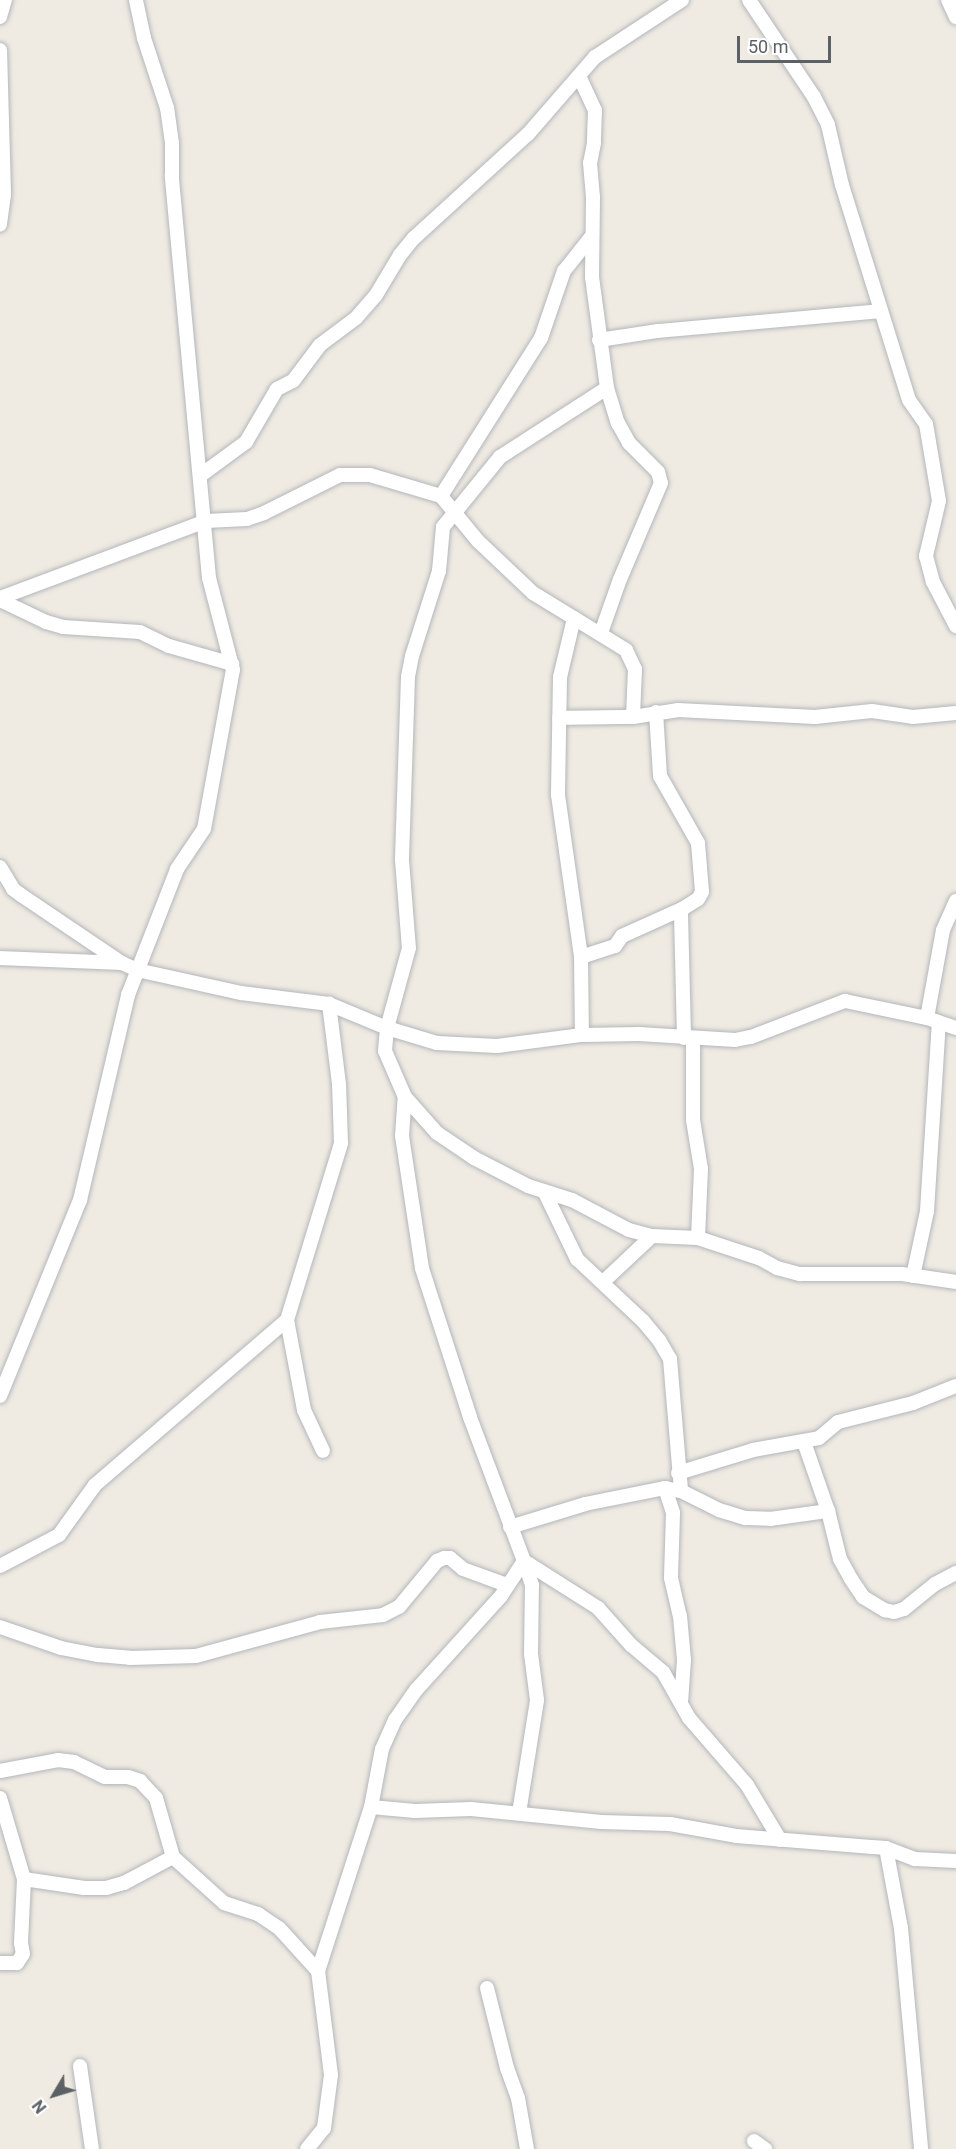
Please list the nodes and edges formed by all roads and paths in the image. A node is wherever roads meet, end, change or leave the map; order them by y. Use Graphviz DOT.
graph roads {
  1 [pos="5,0"];
  2 [pos="136,0"];
  3 [pos="682,0"];
  4 [pos="749,0"];
  5 [pos="948,0"];
  6 [pos="0,17"];
  7 [pos="956,17"];
  8 [pos="0,51"];
  9 [pos="579,76"];
  10 [pos="1,112"];
  11 [pos="0,225"];
  12 [pos="591,237"];
  13 [pos="880,311"];
  14 [pos="599,340"];
  15 [pos="607,388"];
  16 [pos="201,475"];
  17 [pos="441,496"];
  18 [pos="455,513"];
  19 [pos="206,522"];
  20 [pos="0,599"];
  21 [pos="574,618"];
  22 [pos="956,626"];
  23 [pos="601,633"];
  24 [pos="232,664"];
  25 [pos="656,712"];
  26 [pos="956,713"];
  27 [pos="633,717"];
  28 [pos="559,718"];
  29 [pos="0,867"];
  30 [pos="956,901"];
  31 [pos="682,909"];
  32 [pos="949,932"];
  33 [pos="582,957"];
  34 [pos="0,958"];
  35 [pos="122,963"];
  36 [pos="138,970"];
  37 [pos="329,1004"];
  38 [pos="933,1020"];
  39 [pos="387,1028"];
  40 [pos="956,1028"];
  41 [pos="582,1035"];
  42 [pos="689,1038"];
  43 [pos="405,1097"];
  44 [pos="544,1191"];
  45 [pos="652,1236"];
  46 [pos="698,1238"];
  47 [pos="913,1276"];
  48 [pos="603,1282"];
  49 [pos="956,1282"];
  50 [pos="287,1320"];
  51 [pos="956,1386"];
  52 [pos="0,1396"];
  53 [pos="804,1442"];
  54 [pos="323,1451"];
  55 [pos="678,1473"];
  56 [pos="665,1488"];
  57 [pos="681,1491"];
  58 [pos="828,1511"];
  59 [pos="510,1527"];
  60 [pos="524,1561"];
  61 [pos="0,1566"];
  62 [pos="956,1573"];
  63 [pos="507,1585"];
  64 [pos="0,1627"];
  65 [pos="681,1699"];
  66 [pos="0,1771"];
  67 [pos="0,1798"];
  68 [pos="371,1807"];
  69 [pos="519,1813"];
  70 [pos="780,1840"];
  71 [pos="886,1848"];
  72 [pos="173,1857"];
  73 [pos="956,1861"];
  74 [pos="24,1879"];
  75 [pos="0,1963"];
  76 [pos="318,1971"];
  77 [pos="487,1988"];
  78 [pos="80,2066"];
  79 [pos="320,2144"];
  80 [pos="92,2149"];
  81 [pos="307,2149"];
  82 [pos="527,2149"];
  83 [pos="921,2149"];
  1 -- 6 [label="street"];
  2 -- 16 [label="street"];
  3 -- 9 [label="street"];
  4 -- 13 [label="street"];
  5 -- 7 [label="street"];
  8 -- 10 [label="street"];
  9 -- 12 [label="street"];
  9 -- 16 [label="street"];
  10 -- 11 [label="street"];
  12 -- 14 [label="street"];
  12 -- 17 [label="street"];
  13 -- 14 [label="street"];
  13 -- 22 [label="street"];
  14 -- 15 [label="street"];
  15 -- 18 [label="street"];
  15 -- 23 [label="street"];
  16 -- 19 [label="street"];
  17 -- 18 [label="street"];
  17 -- 19 [label="street"];
  18 -- 21 [label="street"];
  18 -- 39 [label="street"];
  19 -- 20 [label="street"];
  19 -- 24 [label="street"];
  20 -- 24 [label="street"];
  21 -- 23 [label="street"];
  21 -- 28 [label="street"];
  23 -- 27 [label="street"];
  24 -- 36 [label="street"];
  25 -- 26 [label="street"];
  25 -- 27 [label="street"];
  25 -- 31 [label="street"];
  27 -- 28 [label="street"];
  28 -- 33 [label="street"];
  29 -- 35 [label="street"];
  30 -- 32 [label="street"];
  31 -- 33 [label="street"];
  31 -- 42 [label="street"];
  32 -- 38 [label="street"];
  33 -- 41 [label="street"];
  34 -- 35 [label="street"];
  35 -- 36 [label="street"];
  36 -- 37 [label="street"];
  36 -- 52 [label="street"];
  37 -- 39 [label="street"];
  37 -- 50 [label="street"];
  38 -- 40 [label="street"];
  38 -- 42 [label="street"];
  38 -- 47 [label="street"];
  39 -- 41 [label="street"];
  39 -- 43 [label="street"];
  41 -- 42 [label="street"];
  42 -- 46 [label="street"];
  43 -- 44 [label="street"];
  43 -- 59 [label="street"];
  44 -- 45 [label="street"];
  44 -- 48 [label="street"];
  45 -- 46 [label="street"];
  45 -- 48 [label="street"];
  46 -- 47 [label="street"];
  47 -- 49 [label="street"];
  48 -- 55 [label="street"];
  50 -- 54 [label="street"];
  50 -- 61 [label="street"];
  51 -- 53 [label="street"];
  53 -- 55 [label="street"];
  53 -- 58 [label="street"];
  55 -- 57 [label="street"];
  56 -- 57 [label="street"];
  56 -- 59 [label="street"];
  56 -- 65 [label="street"];
  57 -- 58 [label="street"];
  58 -- 62 [label="street"];
  59 -- 60 [label="street"];
  60 -- 63 [label="street"];
  60 -- 65 [label="street"];
  60 -- 69 [label="street"];
  63 -- 64 [label="street"];
  63 -- 68 [label="street"];
  65 -- 70 [label="street"];
  66 -- 72 [label="street"];
  67 -- 74 [label="street"];
  68 -- 69 [label="street"];
  68 -- 76 [label="street"];
  69 -- 70 [label="street"];
  70 -- 71 [label="street"];
  71 -- 73 [label="street"];
  71 -- 83 [label="street"];
  72 -- 74 [label="street"];
  72 -- 76 [label="street"];
  74 -- 75 [label="street"];
  76 -- 79 [label="street"];
  77 -- 82 [label="street"];
  78 -- 80 [label="street"];
  79 -- 81 [label="street"];
}
